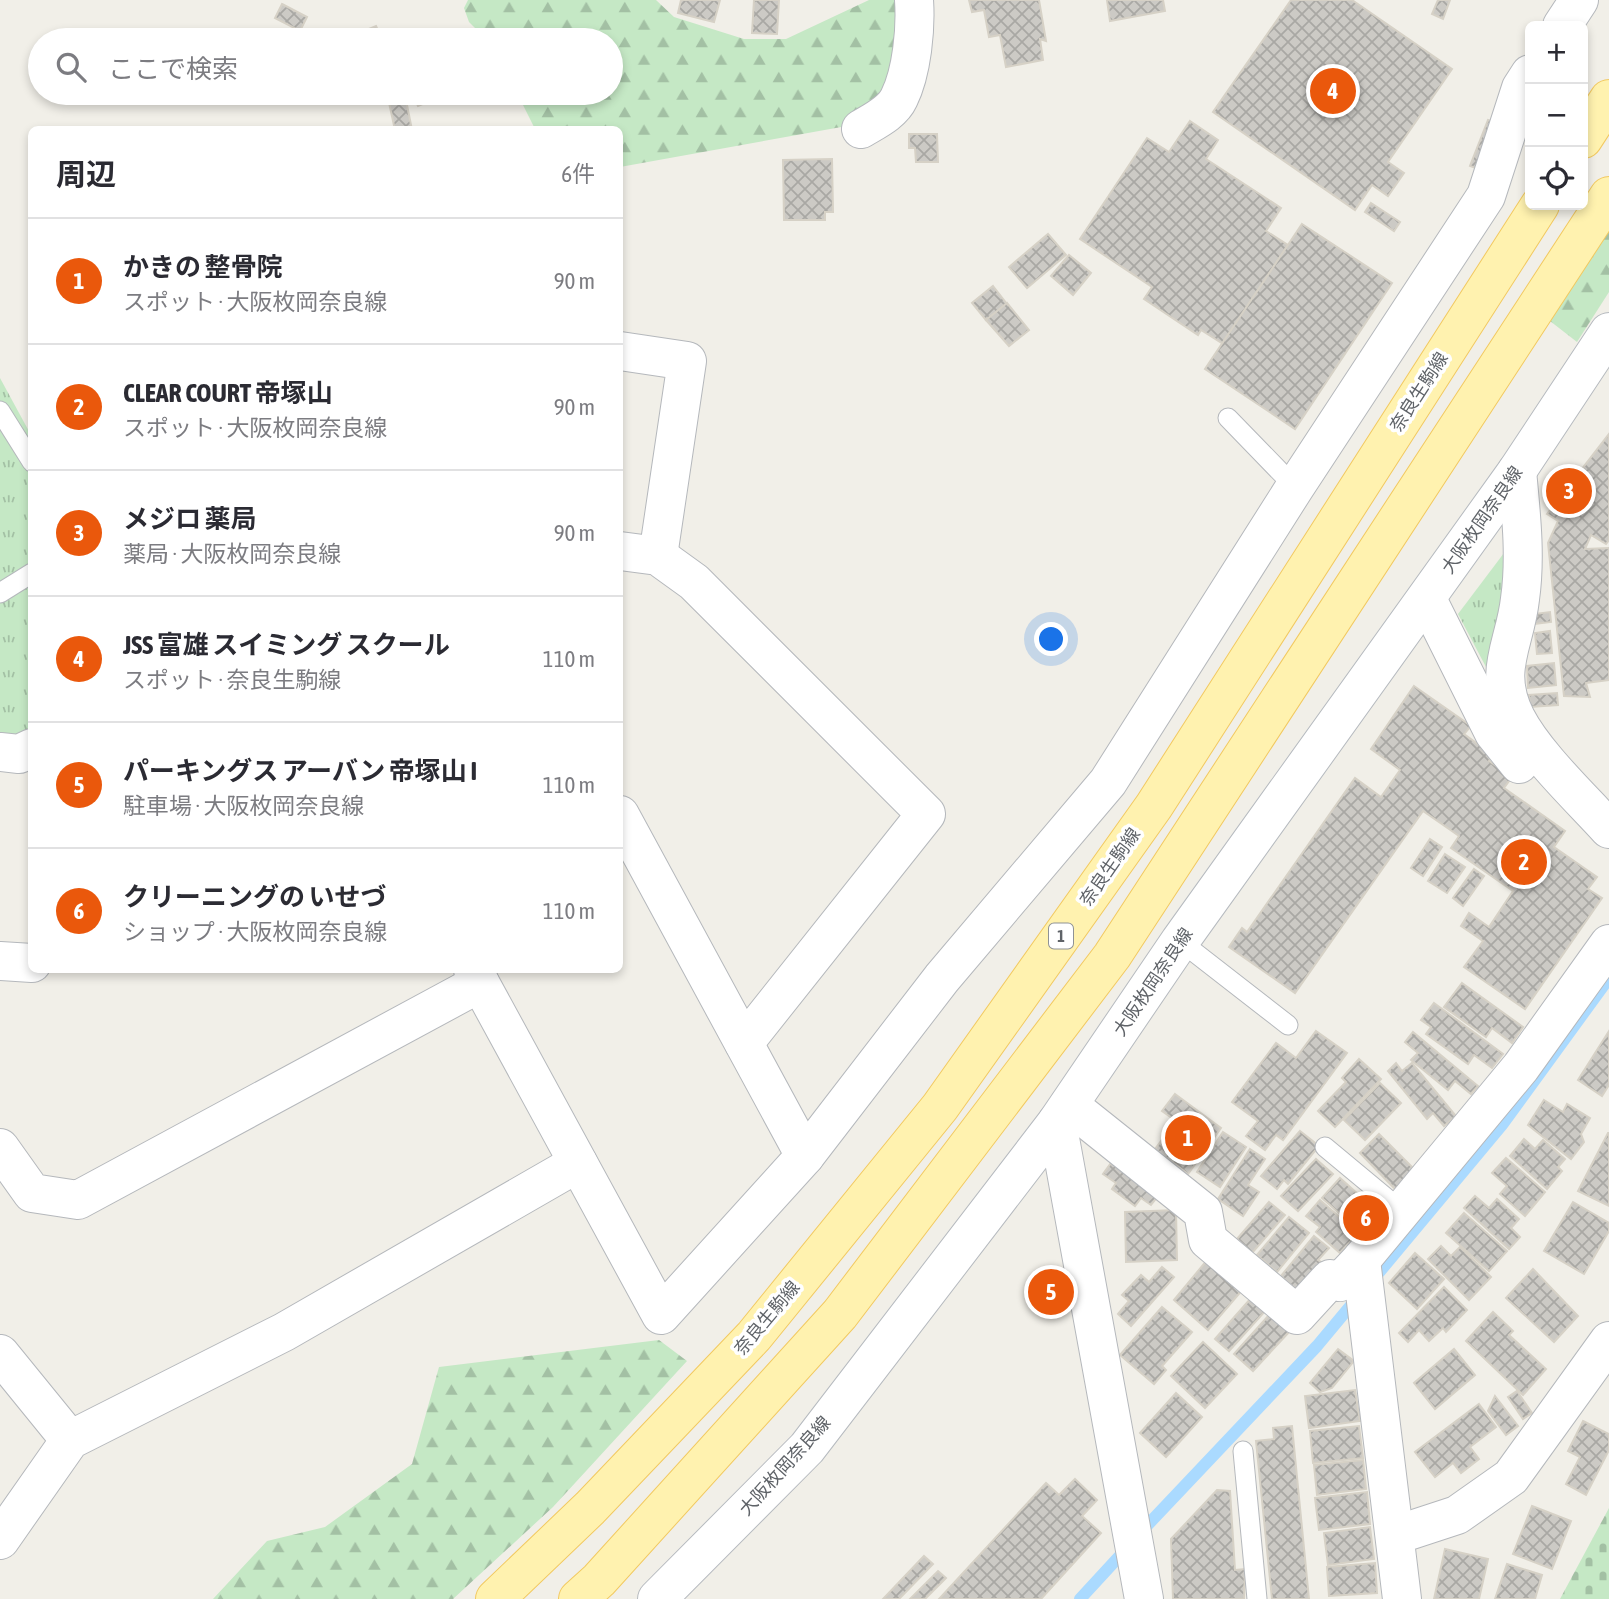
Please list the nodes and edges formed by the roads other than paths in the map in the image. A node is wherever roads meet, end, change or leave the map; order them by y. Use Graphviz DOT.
graph roads {
  1 [pos="914,0"];
  2 [pos="1579,0"];
  3 [pos="1565,21"];
  4 [pos="1525,82"];
  5 [pos="1609,99"];
  6 [pos="861,129"];
  7 [pos="1588,131"];
  8 [pos="1609,196"];
  9 [pos="1537,210"];
  10 [pos="1609,332"];
  11 [pos="623,351"];
  12 [pos="0,411"];
  13 [pos="1228,418"];
  14 [pos="28,456"];
  15 [pos="1517,471"];
  16 [pos="1295,487"];
  17 [pos="623,551"];
  18 [pos="658,556"];
  19 [pos="28,576"];
  20 [pos="0,593"];
  21 [pos="1427,599"];
  22 [pos="28,750"];
  23 [pos="0,752"];
  24 [pos="1550,764"];
  25 [pos="623,821"];
  26 [pos="1609,829"];
  27 [pos="1180,941"];
  28 [pos="1609,944"];
  29 [pos="0,961"];
  30 [pos="28,963"];
  31 [pos="476,976"];
  32 [pos="1288,1026"];
  33 [pos="744,1043"];
  34 [pos="1063,1113"];
  35 [pos="1325,1147"];
  36 [pos="0,1148"];
  37 [pos="806,1156"];
  38 [pos="578,1163"];
  39 [pos="1402,1211"];
  40 [pos="1364,1278"];
  41 [pos="1609,1341"];
  42 [pos="0,1354"];
  43 [pos="69,1440"];
  44 [pos="1243,1451"];
  45 [pos="1396,1535"];
  46 [pos="0,1540"];
  47 [pos="1141,1583"];
  48 [pos="495,1599"];
  49 [pos="578,1599"];
  50 [pos="657,1599"];
  51 [pos="1257,1599"];
  52 [pos="1402,1599"];
  1 -- 6 [label="street"];
  2 -- 3 [label="street"];
  4 -- 16 [label="street"];
  5 -- 7 [label="main road"];
  8 -- 49 [label="main road"];
  9 -- 48 [label="main road, 奈良生駒線 / 1"];
  10 -- 15 [label="street, 大阪枚岡奈良線"];
  11 -- 18 [label="street"];
  12 -- 14 [label="lane"];
  13 -- 16 [label="lane"];
  15 -- 21 [label="street, 大阪枚岡奈良線"];
  15 -- 24 [label="street"];
  16 -- 37 [label="street"];
  17 -- 18 [label="street"];
  18 -- 33 [label="street"];
  19 -- 20 [label="lane"];
  21 -- 24 [label="street"];
  21 -- 27 [label="street, 大阪枚岡奈良線"];
  22 -- 23 [label="street"];
  24 -- 26 [label="street"];
  25 -- 33 [label="street"];
  27 -- 32 [label="lane"];
  27 -- 34 [label="street, 大阪枚岡奈良線"];
  28 -- 39 [label="street"];
  29 -- 30 [label="street"];
  31 -- 36 [label="street"];
  31 -- 38 [label="street"];
  33 -- 37 [label="street"];
  34 -- 40 [label="street"];
  34 -- 47 [label="street"];
  34 -- 50 [label="street, 大阪枚岡奈良線"];
  35 -- 39 [label="lane"];
  37 -- 38 [label="street"];
  38 -- 43 [label="street"];
  39 -- 40 [label="street"];
  40 -- 45 [label="street"];
  41 -- 45 [label="street"];
  42 -- 43 [label="street"];
  43 -- 46 [label="street"];
  44 -- 51 [label="lane"];
  45 -- 52 [label="street"];
}
